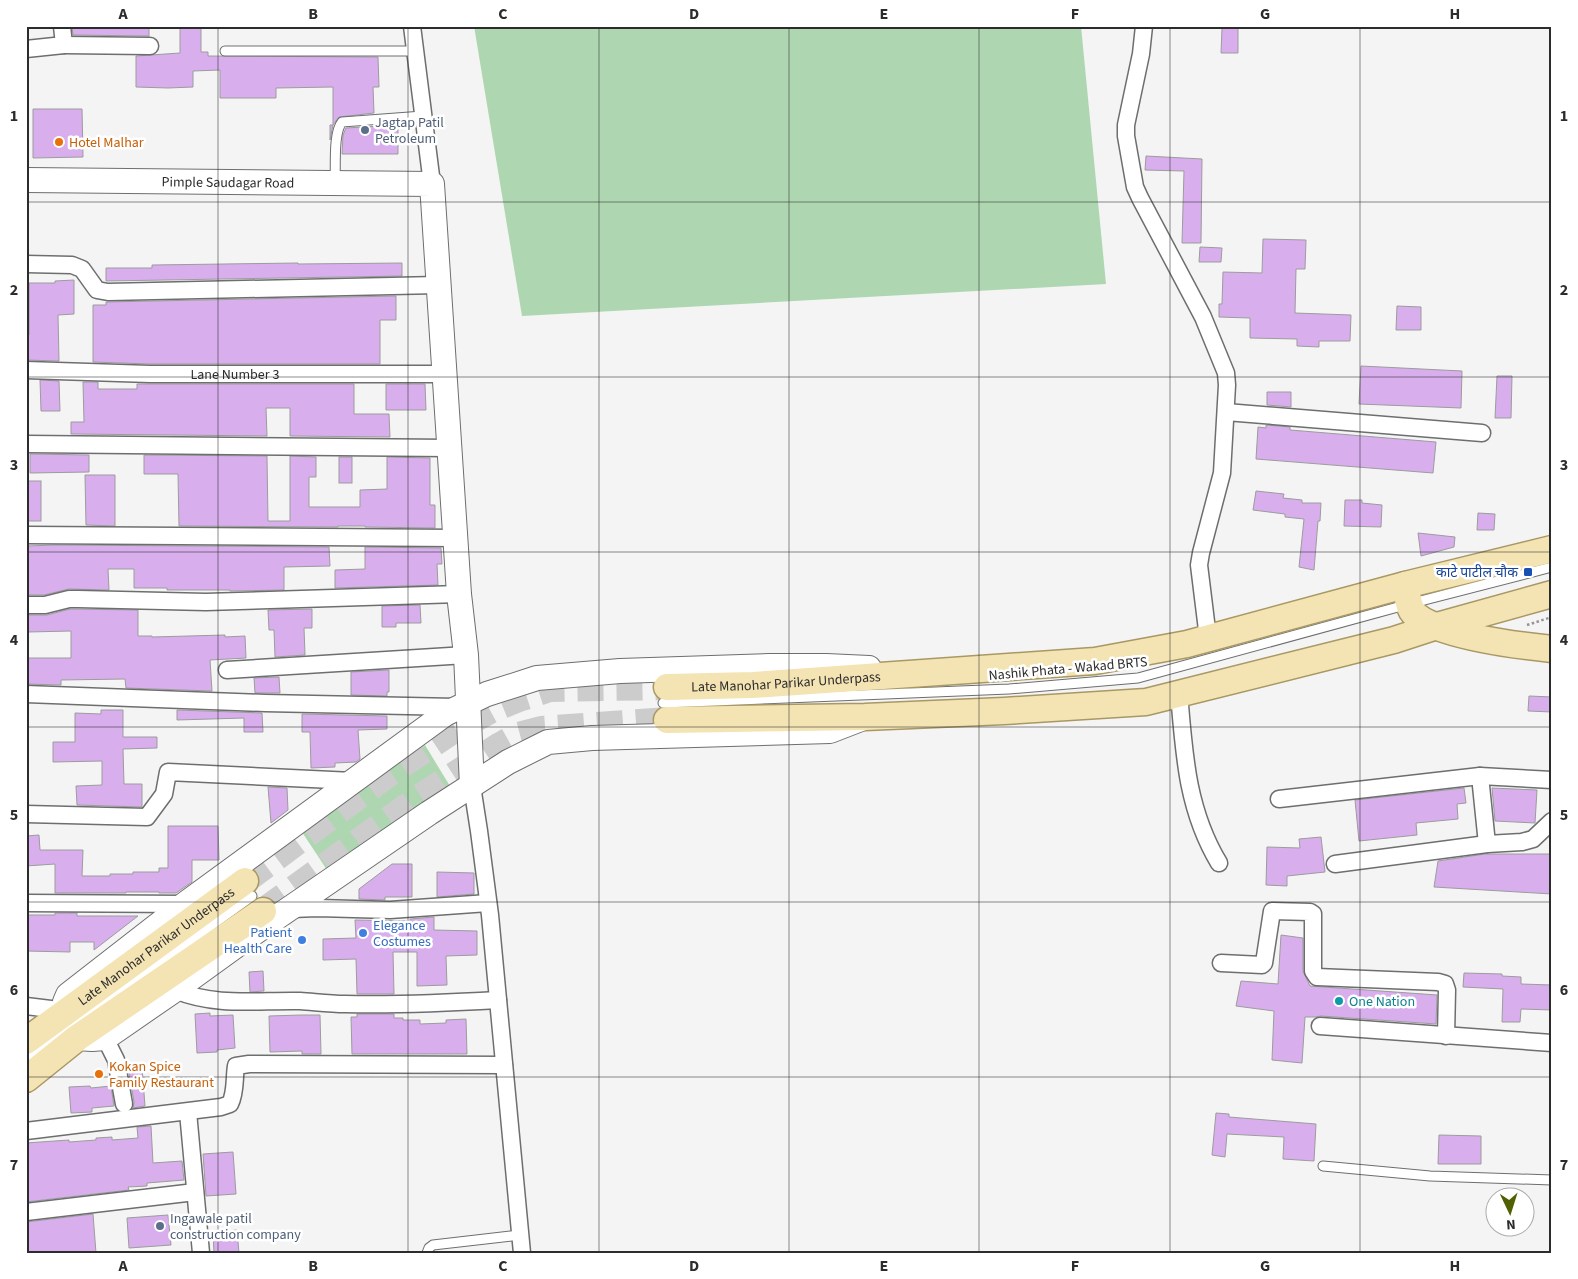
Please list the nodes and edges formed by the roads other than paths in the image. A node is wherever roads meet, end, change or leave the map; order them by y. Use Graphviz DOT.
graph roads {
  1 [pos="62,26"];
  2 [pos="412,26"];
  3 [pos="1144,26"];
  4 [pos="64,45"];
  5 [pos="150,46"];
  6 [pos="26,49"];
  7 [pos="225,51"];
  8 [pos="415,51"];
  9 [pos="423,116"];
  10 [pos="26,180"];
  11 [pos="335,183"];
  12 [pos="432,184"];
  13 [pos="26,264"];
  14 [pos="438,285"];
  15 [pos="26,370"];
  16 [pos="444,374"];
  17 [pos="1226,412"];
  18 [pos="1482,432"];
  19 [pos="26,444"];
  20 [pos="449,448"];
  21 [pos="26,535"];
  22 [pos="455,538"];
  23 [pos="1552,549"];
  24 [pos="1552,567"];
  25 [pos="459,594"];
  26 [pos="1407,594"];
  27 [pos="1552,594"];
  28 [pos="26,605"];
  29 [pos="1436,626"];
  30 [pos="1208,638"];
  31 [pos="1552,649"];
  32 [pos="466,655"];
  33 [pos="227,670"];
  34 [pos="904,674"];
  35 [pos="1178,693"];
  36 [pos="26,694"];
  37 [pos="666,703"];
  38 [pos="463,705"];
  39 [pos="865,717"];
  40 [pos="1480,776"];
  41 [pos="1552,780"];
  42 [pos="353,781"];
  43 [pos="472,786"];
  44 [pos="1279,799"];
  45 [pos="26,814"];
  46 [pos="1552,821"];
  47 [pos="1487,844"];
  48 [pos="1219,863"];
  49 [pos="1335,864"];
  50 [pos="253,896"];
  51 [pos="488,903"];
  52 [pos="26,904"];
  53 [pos="185,904"];
  54 [pos="289,909"];
  55 [pos="1221,962"];
  56 [pos="175,990"];
  57 [pos="498,1000"];
  58 [pos="26,1006"];
  59 [pos="67,1011"];
  60 [pos="1320,1026"];
  61 [pos="1446,1036"];
  62 [pos="77,1038"];
  63 [pos="105,1038"];
  64 [pos="26,1041"];
  65 [pos="1552,1043"];
  66 [pos="26,1060"];
  67 [pos="504,1065"];
  68 [pos="26,1079"];
  69 [pos="124,1104"];
  70 [pos="188,1112"];
  71 [pos="26,1131"];
  72 [pos="1322,1166"];
  73 [pos="1552,1180"];
  74 [pos="195,1192"];
  75 [pos="26,1212"];
  76 [pos="520,1235"];
  77 [pos="201,1253"];
  78 [pos="427,1253"];
  79 [pos="522,1253"];
  1 -- 4 [label="street"];
  2 -- 8 [label="street"];
  3 -- 17 [label="street"];
  4 -- 5 [label="street"];
  4 -- 6 [label="street"];
  7 -- 8 [label="lane"];
  8 -- 9 [label="street"];
  9 -- 11 [label="lane"];
  9 -- 12 [label="street"];
  10 -- 11 [label="main road, Pimple Saudagar Road"];
  11 -- 12 [label="main road, Pimple Saudagar Road"];
  12 -- 14 [label="main road"];
  13 -- 14 [label="street"];
  14 -- 16 [label="main road"];
  15 -- 16 [label="street, Lane Number 3"];
  16 -- 20 [label="main road"];
  17 -- 18 [label="street"];
  17 -- 30 [label="street"];
  19 -- 20 [label="street"];
  20 -- 22 [label="main road"];
  21 -- 22 [label="street"];
  22 -- 25 [label="main road"];
  23 -- 26 [label="main road, Late Manohar Parikar Underpass"];
  24 -- 26 [label="lane, Nashik Phata - Wakad BRTS"];
  25 -- 28 [label="street"];
  25 -- 32 [label="main road"];
  26 -- 29 [label="main road"];
  26 -- 30 [label="main road, Late Manohar Parikar Underpass"];
  26 -- 37 [label="lane, Nashik Phata - Wakad BRTS"];
  27 -- 29 [label="main road"];
  29 -- 31 [label="main road"];
  29 -- 35 [label="main road"];
  30 -- 34 [label="main road, Late Manohar Parikar Underpass"];
  32 -- 33 [label="street"];
  32 -- 38 [label="main road"];
  34 -- 37 [label="main road, Late Manohar Parikar Underpass"];
  34 -- 38 [label="main road"];
  35 -- 39 [label="main road"];
  35 -- 48 [label="street"];
  36 -- 38 [label="street"];
  37 -- 39 [label="main road"];
  38 -- 42 [label="main road"];
  38 -- 43 [label="main road"];
  39 -- 43 [label="main road"];
  40 -- 41 [label="street"];
  40 -- 44 [label="street"];
  40 -- 47 [label="street"];
  42 -- 45 [label="street"];
  42 -- 53 [label="main road"];
  43 -- 51 [label="street"];
  43 -- 54 [label="main road"];
  46 -- 47 [label="street"];
  47 -- 49 [label="street"];
  50 -- 59 [label="main road, Late Manohar Parikar Underpass"];
  50 -- 62 [label="main road, Late Manohar Parikar Underpass"];
  50 -- 66 [label="lane"];
  51 -- 54 [label="street"];
  51 -- 57 [label="street"];
  52 -- 53 [label="street"];
  53 -- 59 [label="main road"];
  54 -- 56 [label="main road"];
  55 -- 61 [label="street"];
  56 -- 57 [label="street"];
  56 -- 63 [label="main road"];
  57 -- 67 [label="street"];
  58 -- 59 [label="street"];
  59 -- 64 [label="main road, Late Manohar Parikar Underpass"];
  60 -- 61 [label="street"];
  61 -- 65 [label="street"];
  62 -- 63 [label="main road"];
  62 -- 68 [label="main road, Late Manohar Parikar Underpass"];
  63 -- 69 [label="street"];
  67 -- 70 [label="street"];
  67 -- 76 [label="street"];
  70 -- 71 [label="street"];
  70 -- 74 [label="street"];
  72 -- 73 [label="lane"];
  74 -- 75 [label="street"];
  74 -- 77 [label="street"];
  76 -- 78 [label="lane"];
  76 -- 79 [label="street"];
}
